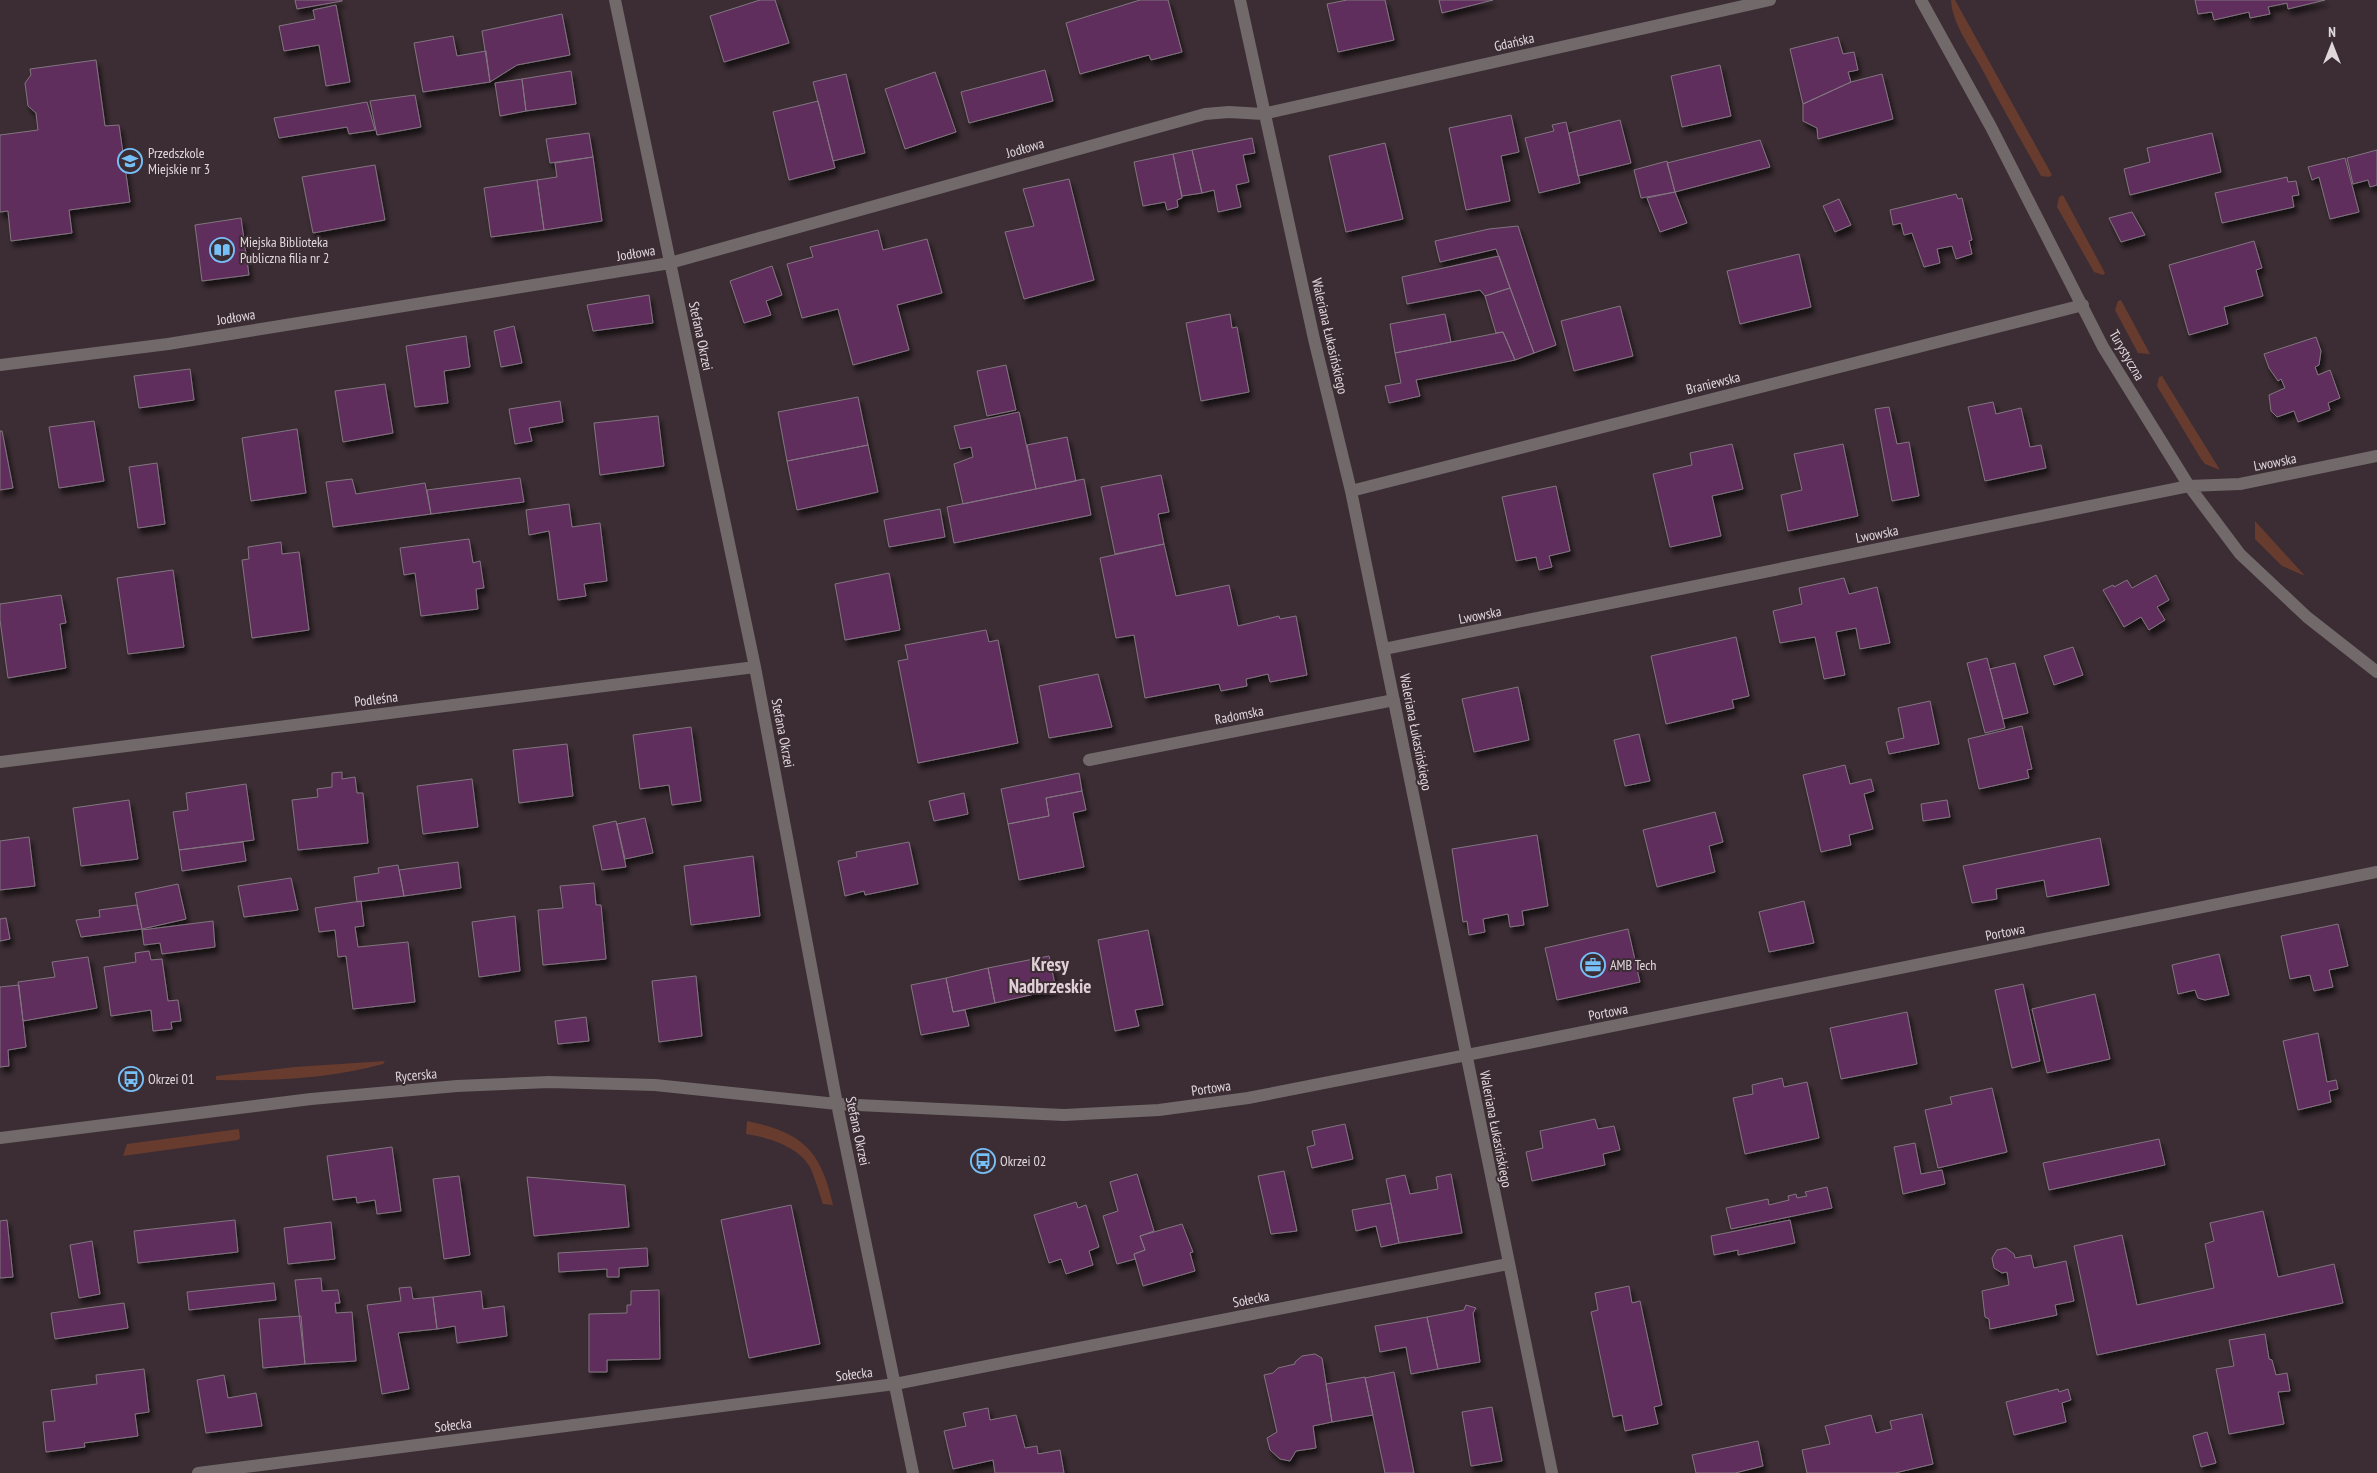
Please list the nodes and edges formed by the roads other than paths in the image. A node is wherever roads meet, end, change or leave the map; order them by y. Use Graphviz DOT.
graph roads {
  1 [pos="615,0"];
  2 [pos="1240,0"];
  3 [pos="1770,0"];
  4 [pos="1922,0"];
  5 [pos="1264,114"];
  6 [pos="670,263"];
  7 [pos="2083,305"];
  8 [pos="0,365"];
  9 [pos="2377,456"];
  10 [pos="2189,486"];
  11 [pos="1351,491"];
  12 [pos="1384,649"];
  13 [pos="755,667"];
  14 [pos="2377,672"];
  15 [pos="1394,700"];
  16 [pos="1089,760"];
  17 [pos="0,762"];
  18 [pos="2377,872"];
  19 [pos="1466,1056"];
  20 [pos="837,1104"];
  21 [pos="0,1138"];
  22 [pos="1508,1264"];
  23 [pos="895,1384"];
  24 [pos="198,1473"];
  25 [pos="914,1473"];
  26 [pos="1552,1473"];
  1 -- 6 [label="street, Stefana Okrzei"];
  2 -- 5 [label="street, Waleriana Łukasińskiego"];
  3 -- 5 [label="street, Gdańska"];
  4 -- 7 [label="street, Turystyczna"];
  5 -- 6 [label="street, Jodłowa"];
  5 -- 11 [label="street, Waleriana Łukasińskiego"];
  6 -- 8 [label="street, Jodłowa"];
  6 -- 13 [label="street, Stefana Okrzei"];
  7 -- 10 [label="street, Turystyczna"];
  7 -- 11 [label="street, Braniewska"];
  9 -- 10 [label="street, Lwowska"];
  10 -- 12 [label="street, Lwowska"];
  10 -- 14 [label="street, Turystyczna"];
  11 -- 12 [label="street, Waleriana Łukasińskiego"];
  12 -- 15 [label="street, Waleriana Łukasińskiego"];
  13 -- 17 [label="street, Podleśna"];
  13 -- 20 [label="street, Stefana Okrzei"];
  15 -- 16 [label="street, Radomska"];
  15 -- 19 [label="street, Waleriana Łukasińskiego"];
  18 -- 19 [label="street, Portowa"];
  19 -- 20 [label="street, Portowa"];
  19 -- 22 [label="street, Waleriana Łukasińskiego"];
  20 -- 21 [label="street, Rycerska"];
  20 -- 23 [label="street, Stefana Okrzei"];
  22 -- 23 [label="street, Sołecka"];
  22 -- 26 [label="street, Waleriana Łukasińskiego"];
  23 -- 24 [label="street, Sołecka"];
  23 -- 25 [label="street, Stefana Okrzei"];
}
